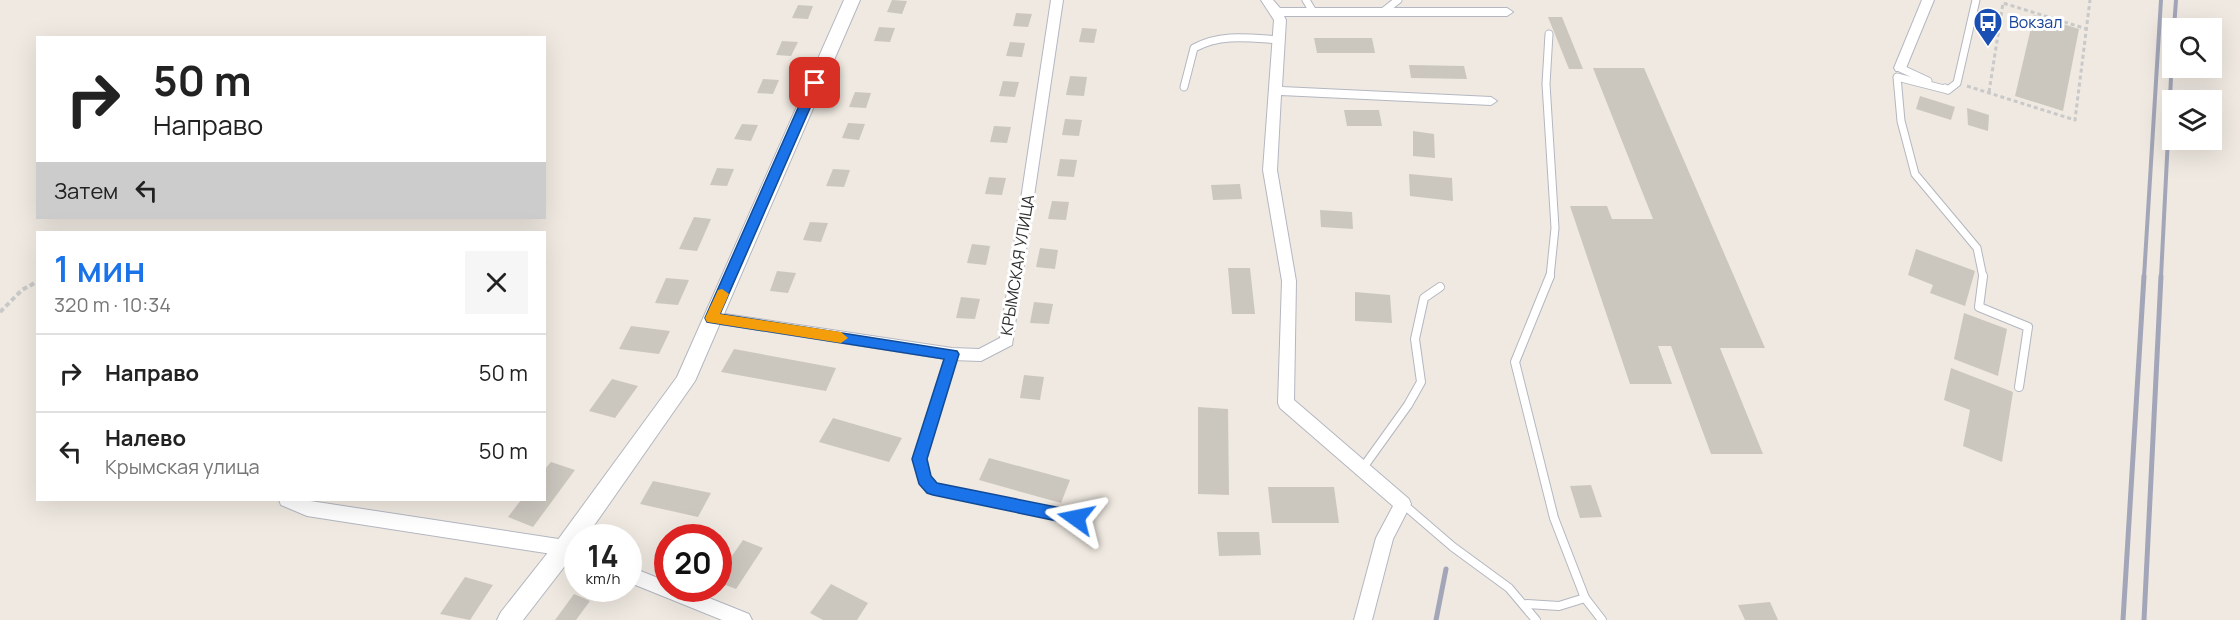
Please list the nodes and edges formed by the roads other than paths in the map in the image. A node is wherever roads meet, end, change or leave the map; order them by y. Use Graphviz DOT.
graph roads {
  1 [pos="852,0"];
  2 [pos="1057,0"];
  3 [pos="1398,0"];
  4 [pos="1928,0"];
  5 [pos="1976,0"];
  6 [pos="1309,3"];
  7 [pos="1272,6"];
  8 [pos="1384,11"];
  9 [pos="1507,12"];
  10 [pos="1549,34"];
  11 [pos="1279,40"];
  12 [pos="1900,68"];
  13 [pos="1184,87"];
  14 [pos="1948,90"];
  15 [pos="1276,91"];
  16 [pos="1491,101"];
  17 [pos="1440,287"];
  18 [pos="712,318"];
  19 [pos="952,354"];
  20 [pos="2019,387"];
  21 [pos="1362,469"];
  22 [pos="289,501"];
  23 [pos="1403,504"];
  24 [pos="1076,518"];
  25 [pos="589,524"];
  26 [pos="564,550"];
  27 [pos="564,559"];
  28 [pos="642,580"];
  29 [pos="1585,598"];
  30 [pos="1527,604"];
  31 [pos="509,620"];
  32 [pos="743,620"];
  33 [pos="1363,620"];
  34 [pos="1536,620"];
  35 [pos="1602,620"];
  1 -- 18 [label="street"];
  2 -- 19 [label="street, КРЫМСКАЯ УЛИЦА"];
  3 -- 8 [label="lane"];
  4 -- 12 [label="street"];
  5 -- 14 [label="lane"];
  6 -- 7 [label="street"];
  6 -- 8 [label="street"];
  7 -- 11 [label="street"];
  8 -- 9 [label="street"];
  10 -- 29 [label="lane"];
  11 -- 13 [label="lane"];
  11 -- 15 [label="street"];
  12 -- 14 [label="lane"];
  14 -- 20 [label="lane"];
  15 -- 16 [label="street"];
  15 -- 21 [label="street"];
  17 -- 21 [label="lane"];
  18 -- 19 [label="street, КРЫМСКАЯ УЛИЦА"];
  18 -- 25 [label="street"];
  19 -- 24 [label="lane"];
  21 -- 23 [label="street"];
  22 -- 26 [label="street"];
  23 -- 30 [label="lane"];
  23 -- 33 [label="street"];
  27 -- 31 [label="street"];
  28 -- 32 [label="street"];
  29 -- 30 [label="lane"];
  29 -- 35 [label="lane"];
  30 -- 34 [label="lane"];
}
